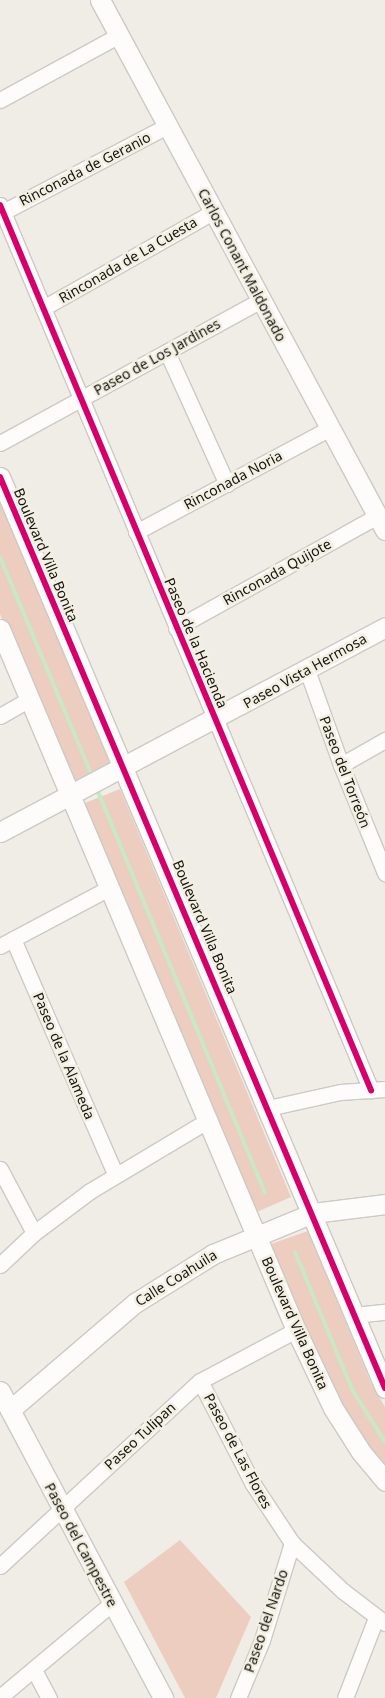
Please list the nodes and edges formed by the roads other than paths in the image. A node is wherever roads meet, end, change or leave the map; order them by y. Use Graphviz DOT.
graph roads {
  1 [pos="100,0"];
  2 [pos="119,35"];
  3 [pos="0,100"];
  4 [pos="168,126"];
  5 [pos="1,208"];
  6 [pos="213,212"];
  7 [pos="261,300"];
  8 [pos="43,308"];
  9 [pos="167,352"];
  10 [pos="80,399"];
  11 [pos="330,428"];
  12 [pos="0,443"];
  13 [pos="0,477"];
  14 [pos="227,484"];
  15 [pos="381,523"];
  16 [pos="136,532"];
  17 [pos="385,627"];
  18 [pos="176,628"];
  19 [pos="0,629"];
  20 [pos="307,670"];
  21 [pos="30,700"];
  22 [pos="0,716"];
  23 [pos="215,720"];
  24 [pos="385,740"];
  25 [pos="340,765"];
  26 [pos="120,770"];
  27 [pos="71,795"];
  28 [pos="0,832"];
  29 [pos="382,856"];
  30 [pos="385,873"];
  31 [pos="107,889"];
  32 [pos="7,942"];
  33 [pos="378,1089"];
  34 [pos="268,1108"];
  35 [pos="207,1122"];
  36 [pos="0,1169"];
  37 [pos="114,1174"];
  38 [pos="385,1204"];
  39 [pos="309,1214"];
  40 [pos="34,1233"];
  41 [pos="259,1234"];
  42 [pos="0,1264"];
  43 [pos="385,1312"];
  44 [pos="354,1315"];
  45 [pos="296,1330"];
  46 [pos="200,1381"];
  47 [pos="385,1388"];
  48 [pos="0,1392"];
  49 [pos="5,1414"];
  50 [pos="385,1481"];
  51 [pos="63,1510"];
  52 [pos="292,1543"];
  53 [pos="0,1566"];
  54 [pos="112,1603"];
  55 [pos="380,1621"];
  56 [pos="34,1670"];
  57 [pos="0,1697"];
  58 [pos="49,1698"];
  59 [pos="163,1698"];
  60 [pos="238,1698"];
  61 [pos="345,1698"];
  1 -- 2 [label="street, Carlos Conant Maldonado"];
  2 -- 3 [label="street"];
  2 -- 4 [label="street, Carlos Conant Maldonado"];
  4 -- 5 [label="street, Rinconada de Geranio"];
  4 -- 6 [label="street, Carlos Conant Maldonado"];
  5 -- 8 [label="street, Paseo de la Hacienda"];
  6 -- 7 [label="street, Carlos Conant Maldonado"];
  6 -- 8 [label="street, Rinconada de La Cuesta"];
  7 -- 9 [label="street, Paseo de Los Jardines"];
  7 -- 11 [label="street, Carlos Conant Maldonado"];
  8 -- 10 [label="street, Paseo de la Hacienda"];
  9 -- 10 [label="street, Paseo de Los Jardines"];
  9 -- 14 [label="street"];
  10 -- 12 [label="street, Paseo de Los Jardines"];
  10 -- 16 [label="street, Paseo de la Hacienda"];
  11 -- 14 [label="street, Rinconada Noria"];
  11 -- 15 [label="street, Carlos Conant Maldonado"];
  13 -- 26 [label="street, Boulevard Villa Bonita"];
  14 -- 16 [label="street, Rinconada Noria"];
  15 -- 18 [label="street, Rinconada Quijote"];
  16 -- 18 [label="street, Paseo de la Hacienda"];
  17 -- 20 [label="street, Paseo Vista Hermosa"];
  18 -- 23 [label="street, Paseo de la Hacienda"];
  19 -- 21 [label="street, Boulevard Villa Bonita"];
  20 -- 23 [label="street, Paseo Vista Hermosa"];
  20 -- 25 [label="street, Paseo del Torreón"];
  21 -- 22 [label="street"];
  21 -- 27 [label="street, Boulevard Villa Bonita"];
  23 -- 26 [label="street, Paseo Vista Hermosa"];
  23 -- 33 [label="street, Paseo de la Hacienda"];
  24 -- 25 [label="street"];
  25 -- 29 [label="street, Paseo del Torreón"];
  26 -- 27 [label="street, Paseo Vista Hermosa"];
  26 -- 34 [label="street, Boulevard Villa Bonita"];
  27 -- 28 [label="street"];
  27 -- 31 [label="street, Boulevard Villa Bonita"];
  29 -- 30 [label="street, Paseo del Torreón"];
  31 -- 32 [label="street"];
  31 -- 35 [label="street, Boulevard Villa Bonita"];
  32 -- 37 [label="street, Paseo de la Alameda"];
  33 -- 34 [label="street"];
  34 -- 39 [label="street, Boulevard Villa Bonita"];
  35 -- 37 [label="street"];
  35 -- 41 [label="street, Boulevard Villa Bonita"];
  36 -- 40 [label="street"];
  37 -- 40 [label="street"];
  38 -- 39 [label="street, Calle Coahuila"];
  39 -- 41 [label="street, Calle Coahuila"];
  39 -- 44 [label="street, Boulevard Villa Bonita"];
  40 -- 42 [label="street"];
  41 -- 45 [label="street, Boulevard Villa Bonita"];
  41 -- 49 [label="street, Calle Coahuila"];
  43 -- 44 [label="street"];
  44 -- 47 [label="street, Boulevard Villa Bonita"];
  45 -- 46 [label="street, Paseo Tulipan"];
  45 -- 50 [label="street, Boulevard Villa Bonita"];
  46 -- 51 [label="street, Paseo Tulipan"];
  46 -- 52 [label="street, Paseo de Las Flores"];
  48 -- 49 [label="street, Paseo del Campestre"];
  49 -- 51 [label="street, Paseo del Campestre"];
  51 -- 53 [label="street, Paseo Tulipan"];
  51 -- 54 [label="street, Paseo del Campestre"];
  52 -- 55 [label="street, Paseo de Las Flores"];
  52 -- 60 [label="street, Paseo del Nardo"];
  54 -- 56 [label="street"];
  54 -- 59 [label="street, Paseo del Campestre"];
  55 -- 61 [label="street"];
  56 -- 57 [label="street"];
  56 -- 58 [label="street"];
}
